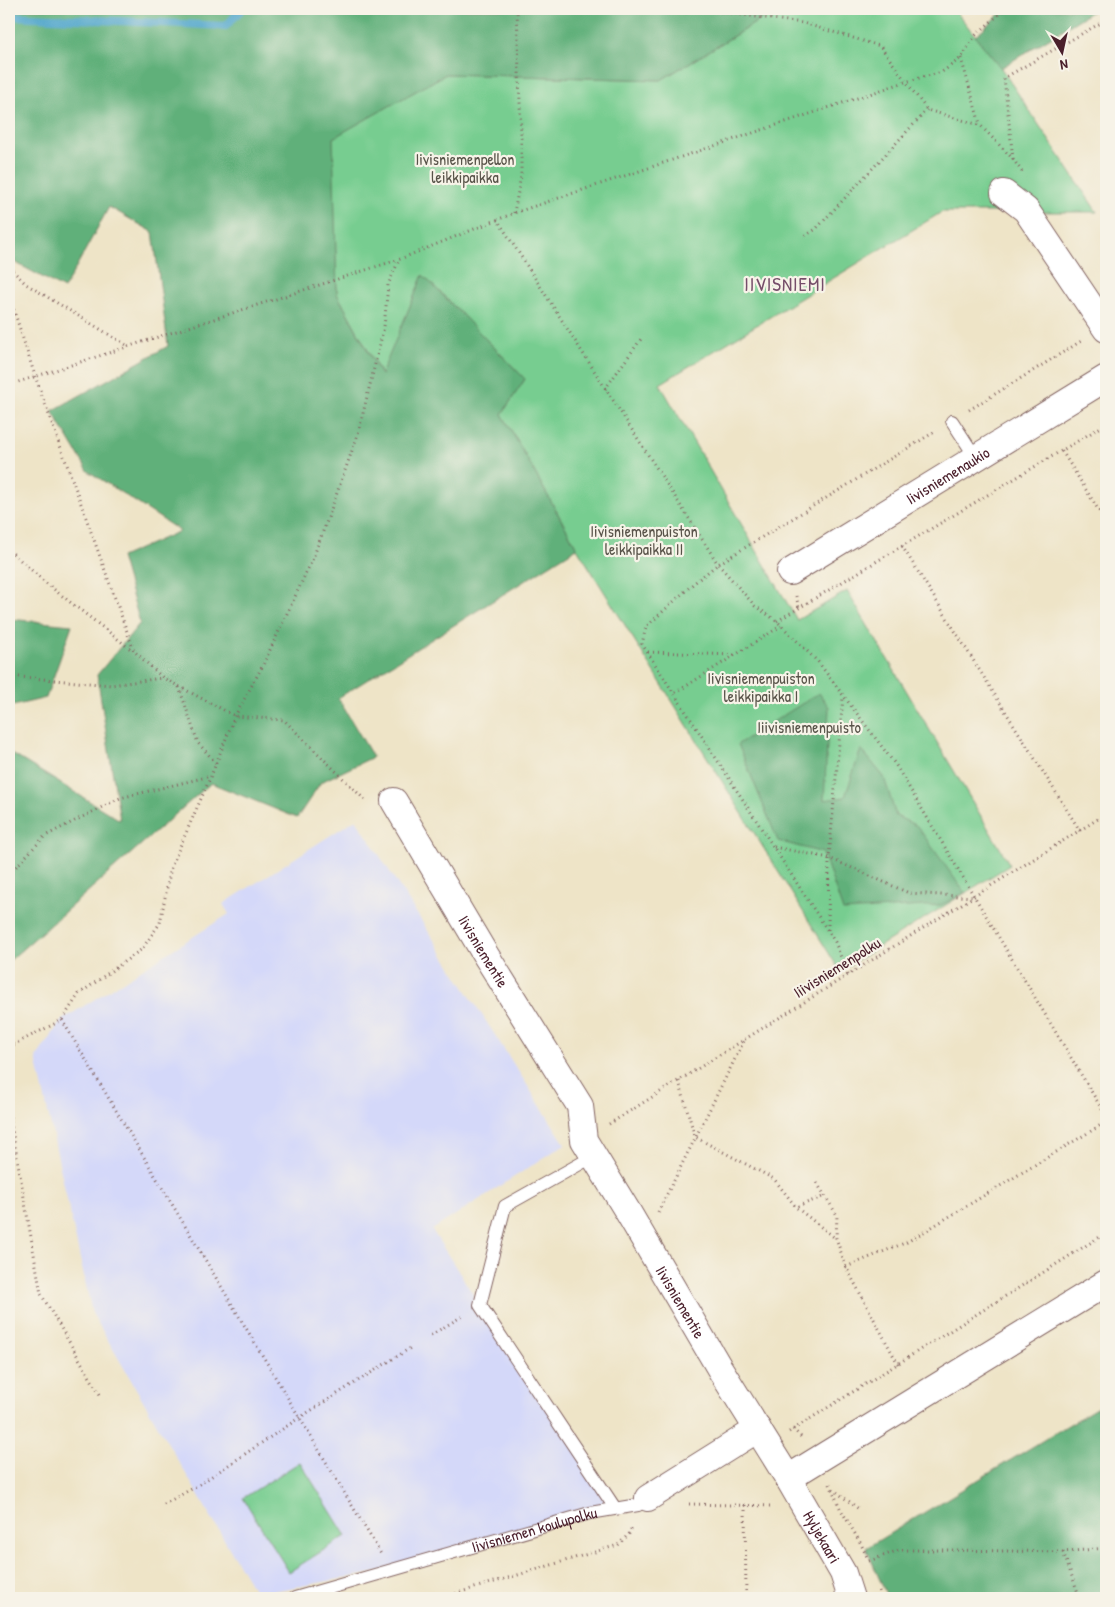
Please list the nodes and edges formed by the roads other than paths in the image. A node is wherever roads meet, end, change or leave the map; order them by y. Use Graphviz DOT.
graph roads {
  1 [pos="1004,193"];
  2 [pos="1098,332"];
  3 [pos="1106,378"];
  4 [pos="952,421"];
  5 [pos="976,458"];
  6 [pos="790,572"];
  7 [pos="394,801"];
  8 [pos="589,1148"];
  9 [pos="1106,1283"];
  10 [pos="764,1438"];
  11 [pos="788,1478"];
  12 [pos="643,1502"];
  13 [pos="615,1508"];
  14 [pos="295,1598"];
  15 [pos="851,1598"];
  1 -- 2 [label="street"];
  3 -- 5 [label="street, Iivisniemenaukio"];
  4 -- 5 [label="lane"];
  5 -- 6 [label="street, Iivisniemenaukio"];
  7 -- 8 [label="street, Iivisniementie"];
  8 -- 10 [label="street, Iivisniementie"];
  8 -- 13 [label="lane"];
  9 -- 11 [label="street"];
  10 -- 11 [label="street, Iivisniementie"];
  10 -- 12 [label="street, Iivisniemen koulupolku"];
  11 -- 15 [label="street, Hyljekaari"];
  12 -- 13 [label="lane, Iivisniemen koulupolku"];
  13 -- 14 [label="lane, Iivisniemen koulupolku"];
}
